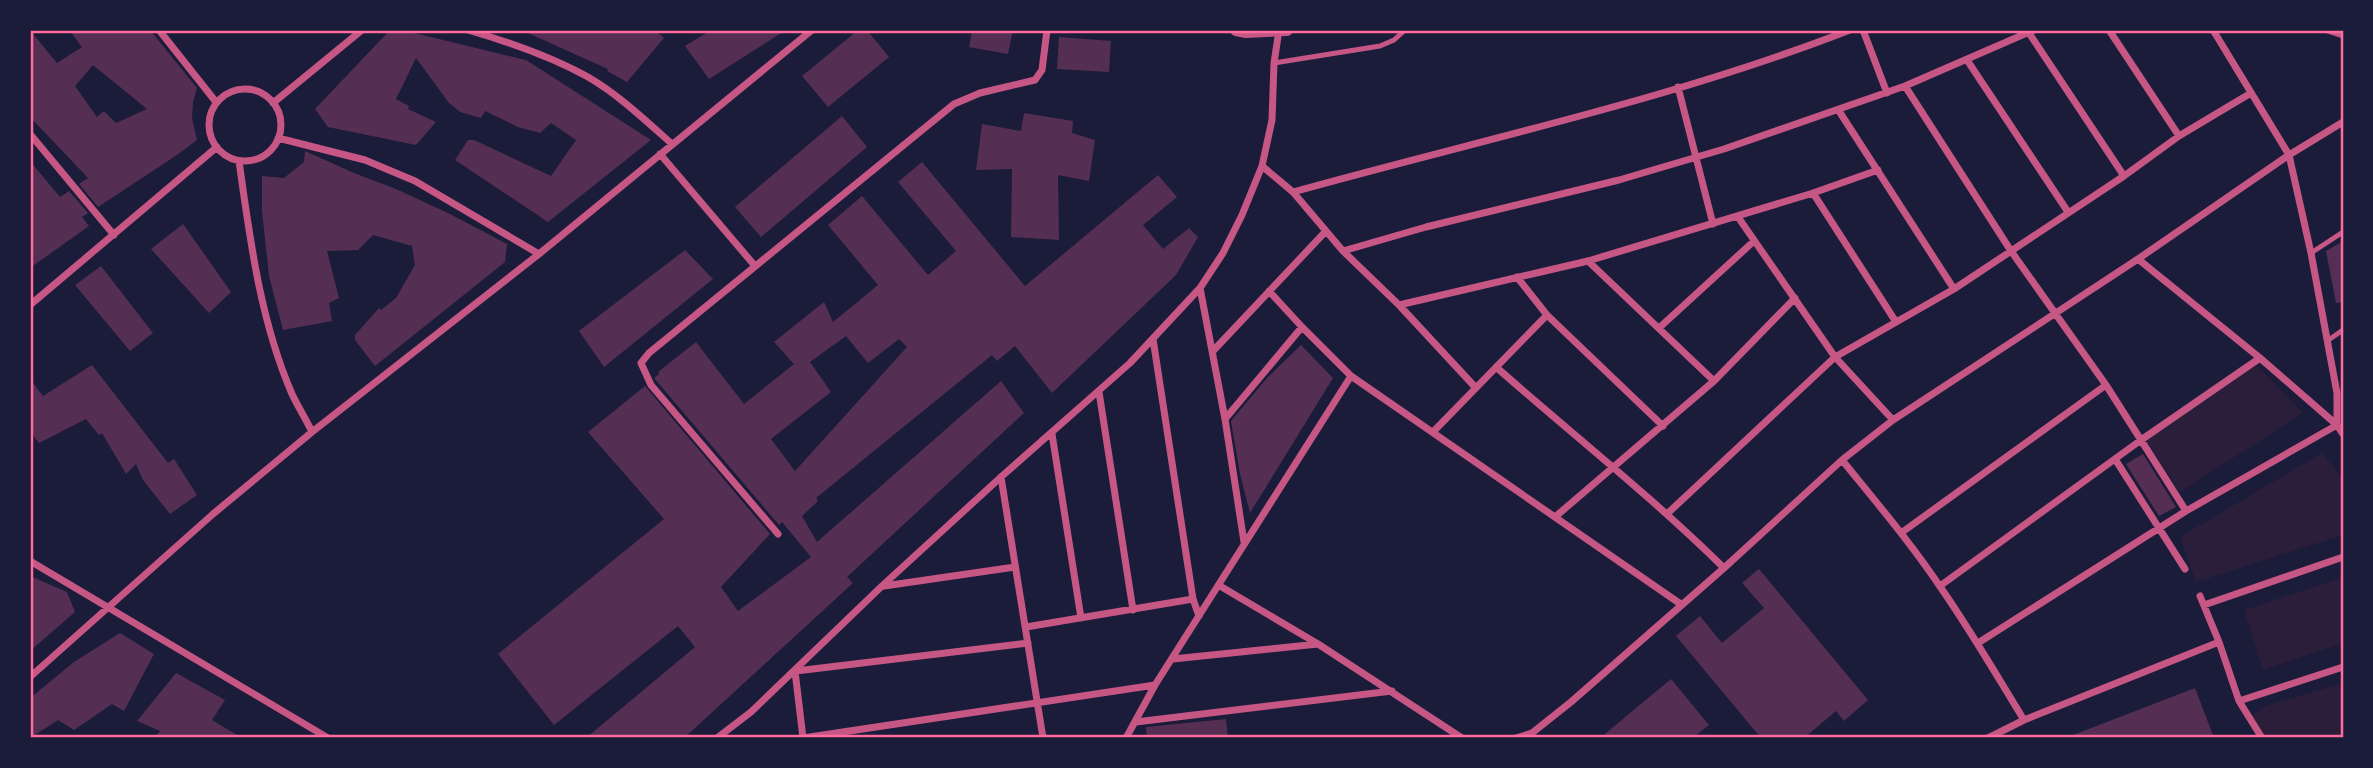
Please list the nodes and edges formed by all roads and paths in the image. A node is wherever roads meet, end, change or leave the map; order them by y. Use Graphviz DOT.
graph roads {
  1 [pos="159,30"];
  2 [pos="362,30"];
  3 [pos="468,30"];
  4 [pos="811,30"];
  5 [pos="1047,30"];
  6 [pos="1236,30"];
  7 [pos="1279,30"];
  8 [pos="1287,30"];
  9 [pos="1405,30"];
  10 [pos="1850,30"];
  11 [pos="1863,30"];
  12 [pos="2109,30"];
  13 [pos="2213,30"];
  14 [pos="2328,30"];
  15 [pos="2032,31"];
  16 [pos="2018,33"];
  17 [pos="2343,34"];
  18 [pos="1967,60"];
  19 [pos="1274,63"];
  20 [pos="1905,86"];
  21 [pos="1678,87"];
  22 [pos="1887,93"];
  23 [pos="2251,93"];
  24 [pos="216,102"];
  25 [pos="273,103"];
  26 [pos="1839,111"];
  27 [pos="2343,122"];
  28 [pos="30,134"];
  29 [pos="2179,136"];
  30 [pos="278,138"];
  31 [pos="672,144"];
  32 [pos="216,147"];
  33 [pos="660,154"];
  34 [pos="2289,155"];
  35 [pos="1696,158"];
  36 [pos="239,161"];
  37 [pos="1262,166"];
  38 [pos="1878,170"];
  39 [pos="2124,176"];
  40 [pos="1293,192"];
  41 [pos="1813,193"];
  42 [pos="2068,212"];
  43 [pos="1738,217"];
  44 [pos="1713,224"];
  45 [pos="1326,231"];
  46 [pos="2343,232"];
  47 [pos="114,235"];
  48 [pos="1755,241"];
  49 [pos="1343,251"];
  50 [pos="2011,251"];
  51 [pos="2311,253"];
  52 [pos="538,254"];
  53 [pos="2138,259"];
  54 [pos="1588,261"];
  55 [pos="755,266"];
  56 [pos="1517,277"];
  57 [pos="1200,288"];
  58 [pos="1954,289"];
  59 [pos="1269,291"];
  60 [pos="1795,298"];
  61 [pos="30,305"];
  62 [pos="1399,305"];
  63 [pos="2054,314"];
  64 [pos="1547,315"];
  65 [pos="1896,322"];
  66 [pos="1302,327"];
  67 [pos="1659,328"];
  68 [pos="2343,330"];
  69 [pos="1153,339"];
  70 [pos="2327,341"];
  71 [pos="1213,351"];
  72 [pos="1835,358"];
  73 [pos="2260,358"];
  74 [pos="1496,367"];
  75 [pos="1351,376"];
  76 [pos="1714,381"];
  77 [pos="2106,385"];
  78 [pos="1476,388"];
  79 [pos="1099,392"];
  80 [pos="1226,419"];
  81 [pos="1893,420"];
  82 [pos="2337,425"];
  83 [pos="1663,426"];
  84 [pos="312,432"];
  85 [pos="1433,432"];
  86 [pos="1052,434"];
  87 [pos="2343,434"];
  88 [pos="2141,440"];
  89 [pos="2115,458"];
  90 [pos="1842,460"];
  91 [pos="1613,469"];
  92 [pos="1001,477"];
  93 [pos="2186,511"];
  94 [pos="1668,513"];
  95 [pos="1555,517"];
  96 [pos="2159,527"];
  97 [pos="1901,533"];
  98 [pos="778,534"];
  99 [pos="1244,542"];
  100 [pos="2343,557"];
  101 [pos="30,561"];
  102 [pos="1015,567"];
  103 [pos="1724,568"];
  104 [pos="2185,569"];
  105 [pos="882,586"];
  106 [pos="1220,586"];
  107 [pos="1940,586"];
  108 [pos="2200,596"];
  109 [pos="1193,599"];
  110 [pos="1682,605"];
  111 [pos="2204,605"];
  112 [pos="108,607"];
  113 [pos="1133,610"];
  114 [pos="1199,616"];
  115 [pos="1081,618"];
  116 [pos="1026,627"];
  117 [pos="2219,642"];
  118 [pos="1028,643"];
  119 [pos="1318,643"];
  120 [pos="1978,643"];
  121 [pos="1173,659"];
  122 [pos="2343,667"];
  123 [pos="795,671"];
  124 [pos="30,677"];
  125 [pos="1155,685"];
  126 [pos="1392,691"];
  127 [pos="2239,701"];
  128 [pos="1037,702"];
  129 [pos="2024,720"];
  130 [pos="1136,722"];
  131 [pos="1534,736"];
  132 [pos="328,738"];
  133 [pos="717,738"];
  134 [pos="803,738"];
  135 [pos="1043,738"];
  136 [pos="1126,738"];
  137 [pos="1462,738"];
  138 [pos="1516,738"];
  139 [pos="1988,738"];
  140 [pos="2262,738"];
  1 -- 24 [label="street"];
  2 -- 25 [label="street"];
  3 -- 31 [label="street"];
  4 -- 31 [label="street"];
  5 -- 55 [label="street"];
  6 -- 7 [label="street"];
  7 -- 8 [label="street"];
  7 -- 19 [label="street"];
  9 -- 19 [label="lane"];
  10 -- 21 [label="street"];
  11 -- 22 [label="street"];
  12 -- 29 [label="street"];
  13 -- 23 [label="street"];
  14 -- 17 [label="street"];
  15 -- 16 [label="street"];
  15 -- 39 [label="street"];
  16 -- 18 [label="street"];
  18 -- 20 [label="street"];
  18 -- 42 [label="street"];
  19 -- 37 [label="street"];
  20 -- 22 [label="street"];
  20 -- 50 [label="street"];
  21 -- 35 [label="street"];
  21 -- 40 [label="street"];
  22 -- 26 [label="street"];
  23 -- 29 [label="street"];
  23 -- 34 [label="street"];
  24 -- 25 [label="street"];
  24 -- 32 [label="street"];
  25 -- 30 [label="street"];
  26 -- 35 [label="street"];
  26 -- 38 [label="street"];
  27 -- 34 [label="street"];
  28 -- 47 [label="street"];
  29 -- 39 [label="street"];
  30 -- 36 [label="street"];
  30 -- 52 [label="street"];
  31 -- 33 [label="street"];
  32 -- 36 [label="street"];
  32 -- 47 [label="street"];
  33 -- 52 [label="street"];
  33 -- 55 [label="street"];
  34 -- 51 [label="street"];
  34 -- 53 [label="street"];
  35 -- 44 [label="street"];
  35 -- 49 [label="street"];
  36 -- 84 [label="street"];
  37 -- 40 [label="street"];
  37 -- 57 [label="street"];
  38 -- 41 [label="street"];
  38 -- 58 [label="street"];
  39 -- 42 [label="street"];
  40 -- 45 [label="street"];
  41 -- 43 [label="street"];
  41 -- 65 [label="street"];
  42 -- 50 [label="street"];
  43 -- 44 [label="street"];
  43 -- 48 [label="street"];
  44 -- 54 [label="street"];
  45 -- 49 [label="street"];
  45 -- 59 [label="street"];
  46 -- 51 [label="lane"];
  47 -- 61 [label="street"];
  48 -- 60 [label="street"];
  48 -- 67 [label="street"];
  49 -- 62 [label="street"];
  50 -- 58 [label="street"];
  50 -- 63 [label="street"];
  51 -- 70 [label="street"];
  52 -- 84 [label="street"];
  53 -- 63 [label="street"];
  53 -- 73 [label="street"];
  54 -- 56 [label="street"];
  54 -- 67 [label="street"];
  55 -- 98 [label="street"];
  56 -- 62 [label="street"];
  56 -- 64 [label="street"];
  57 -- 69 [label="street"];
  57 -- 71 [label="street"];
  58 -- 65 [label="street"];
  59 -- 66 [label="street"];
  59 -- 71 [label="street"];
  60 -- 72 [label="street"];
  60 -- 76 [label="street"];
  62 -- 78 [label="street"];
  63 -- 77 [label="street"];
  63 -- 81 [label="street"];
  64 -- 74 [label="street"];
  64 -- 83 [label="street"];
  65 -- 72 [label="street"];
  66 -- 75 [label="street"];
  66 -- 80 [label="street"];
  67 -- 76 [label="street"];
  68 -- 70 [label="lane"];
  69 -- 79 [label="street"];
  69 -- 109 [label="street"];
  70 -- 82 [label="street"];
  71 -- 80 [label="street"];
  72 -- 81 [label="street"];
  72 -- 94 [label="street"];
  73 -- 82 [label="street"];
  73 -- 88 [label="street"];
  74 -- 78 [label="street"];
  74 -- 91 [label="street"];
  75 -- 85 [label="street"];
  75 -- 99 [label="street"];
  76 -- 83 [label="street"];
  77 -- 88 [label="street"];
  77 -- 97 [label="street"];
  78 -- 85 [label="street"];
  79 -- 86 [label="street"];
  79 -- 113 [label="street"];
  80 -- 99 [label="street"];
  81 -- 90 [label="street"];
  82 -- 87 [label="street"];
  82 -- 93 [label="street"];
  83 -- 91 [label="street"];
  84 -- 112 [label="street"];
  85 -- 95 [label="street"];
  86 -- 92 [label="street"];
  86 -- 115 [label="street"];
  88 -- 89 [label="street"];
  88 -- 93 [label="street"];
  89 -- 96 [label="street"];
  89 -- 107 [label="street"];
  90 -- 97 [label="street"];
  90 -- 103 [label="street"];
  91 -- 94 [label="street"];
  91 -- 95 [label="street"];
  92 -- 102 [label="street"];
  92 -- 105 [label="street"];
  93 -- 96 [label="street"];
  94 -- 103 [label="street"];
  95 -- 110 [label="street"];
  96 -- 104 [label="street"];
  96 -- 120 [label="street"];
  97 -- 107 [label="street"];
  99 -- 106 [label="street"];
  100 -- 111 [label="street"];
  101 -- 112 [label="street"];
  102 -- 105 [label="street"];
  102 -- 116 [label="street"];
  103 -- 110 [label="street"];
  105 -- 123 [label="street"];
  106 -- 114 [label="street"];
  106 -- 119 [label="street"];
  107 -- 120 [label="street"];
  108 -- 111 [label="street"];
  109 -- 113 [label="street"];
  109 -- 114 [label="street"];
  110 -- 131 [label="street"];
  111 -- 117 [label="street"];
  112 -- 124 [label="street"];
  112 -- 132 [label="street"];
  113 -- 115 [label="street"];
  114 -- 121 [label="street"];
  115 -- 116 [label="street"];
  116 -- 118 [label="street"];
  117 -- 127 [label="street"];
  117 -- 129 [label="street"];
  118 -- 123 [label="street"];
  118 -- 128 [label="street"];
  119 -- 121 [label="street"];
  119 -- 126 [label="street"];
  120 -- 129 [label="street"];
  121 -- 125 [label="street"];
  122 -- 127 [label="street"];
  123 -- 133 [label="street"];
  123 -- 134 [label="street"];
  125 -- 128 [label="street"];
  125 -- 130 [label="street"];
  126 -- 130 [label="street"];
  126 -- 137 [label="street"];
  127 -- 140 [label="street"];
  128 -- 134 [label="street"];
  128 -- 135 [label="street"];
  129 -- 139 [label="street"];
  130 -- 136 [label="street"];
  131 -- 138 [label="street"];
}
